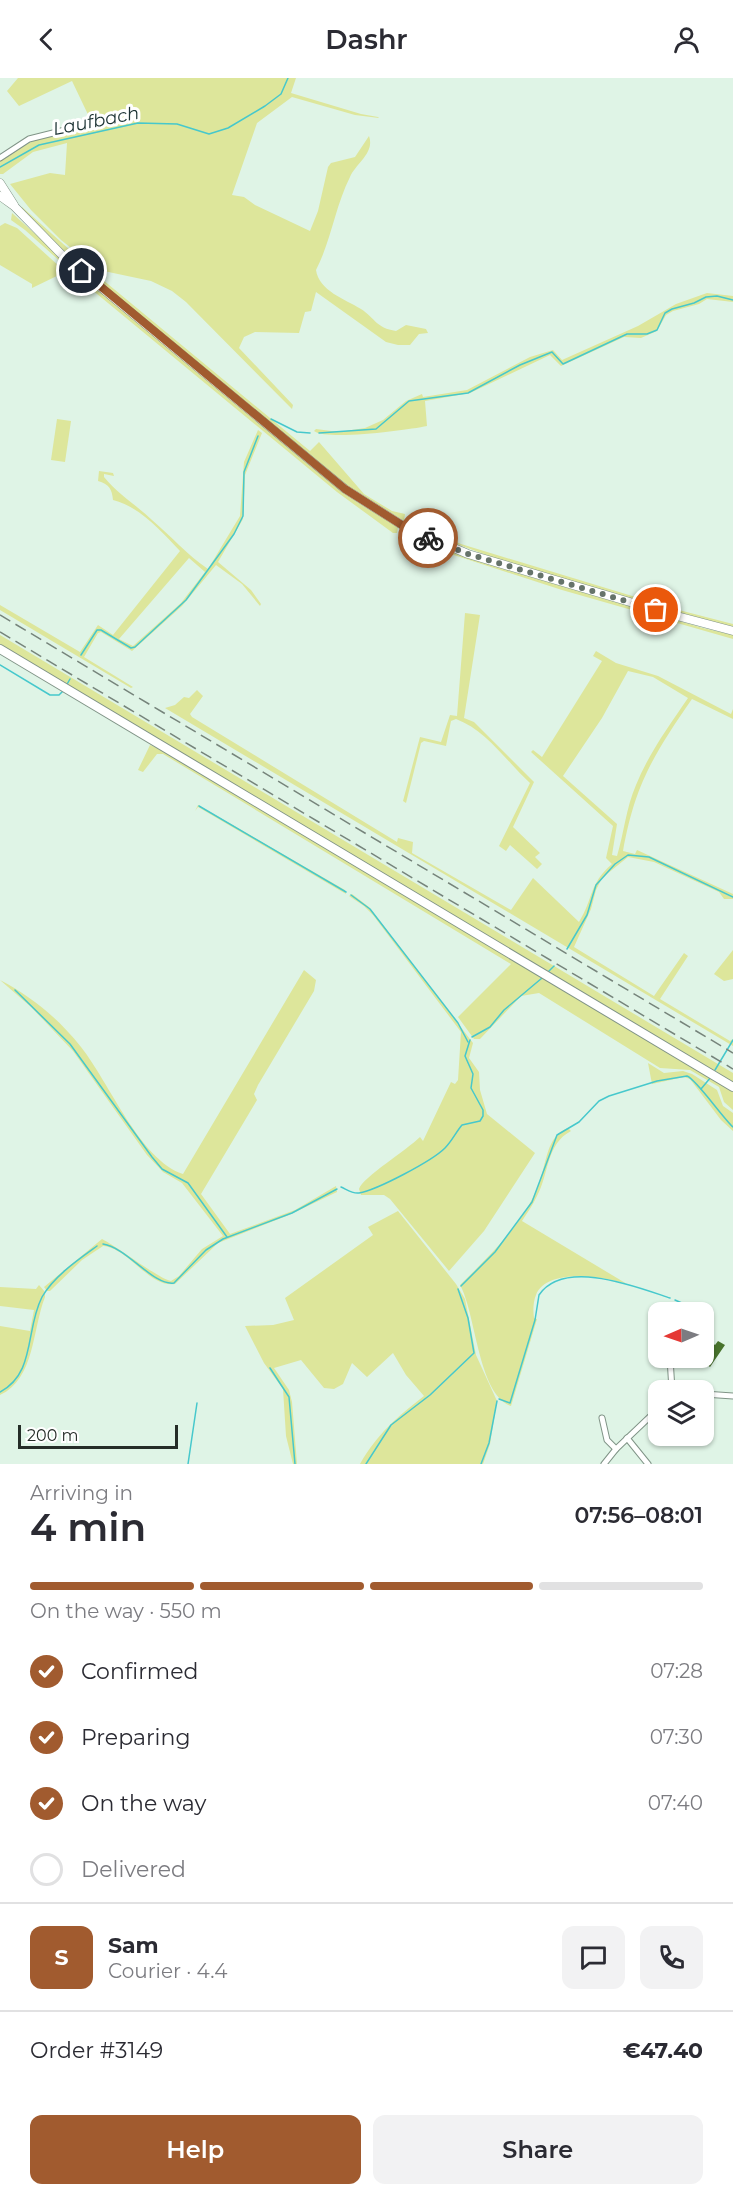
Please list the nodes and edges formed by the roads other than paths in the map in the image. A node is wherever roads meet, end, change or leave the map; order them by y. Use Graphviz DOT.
graph roads {
  1 [pos="89,124"];
  2 [pos="0,158"];
  3 [pos="0,183"];
  4 [pos="0,196"];
  5 [pos="14,206"];
  6 [pos="733,631"];
  7 [pos="0,650"];
  8 [pos="733,1087"];
  9 [pos="714,1395"];
  10 [pos="733,1396"];
  11 [pos="603,1418"];
  12 [pos="648,1418"];
  13 [pos="627,1438"];
  14 [pos="616,1449"];
  15 [pos="604,1464"];
  16 [pos="648,1464"];
  1 -- 2 [label="street"];
  3 -- 5 [label="street"];
  4 -- 5 [label="street"];
  5 -- 6 [label="street"];
  7 -- 8 [label="main road"];
  9 -- 10 [label="street"];
  11 -- 14 [label="street"];
  12 -- 13 [label="street"];
  13 -- 14 [label="street"];
  13 -- 16 [label="street"];
  14 -- 15 [label="street"];
}
